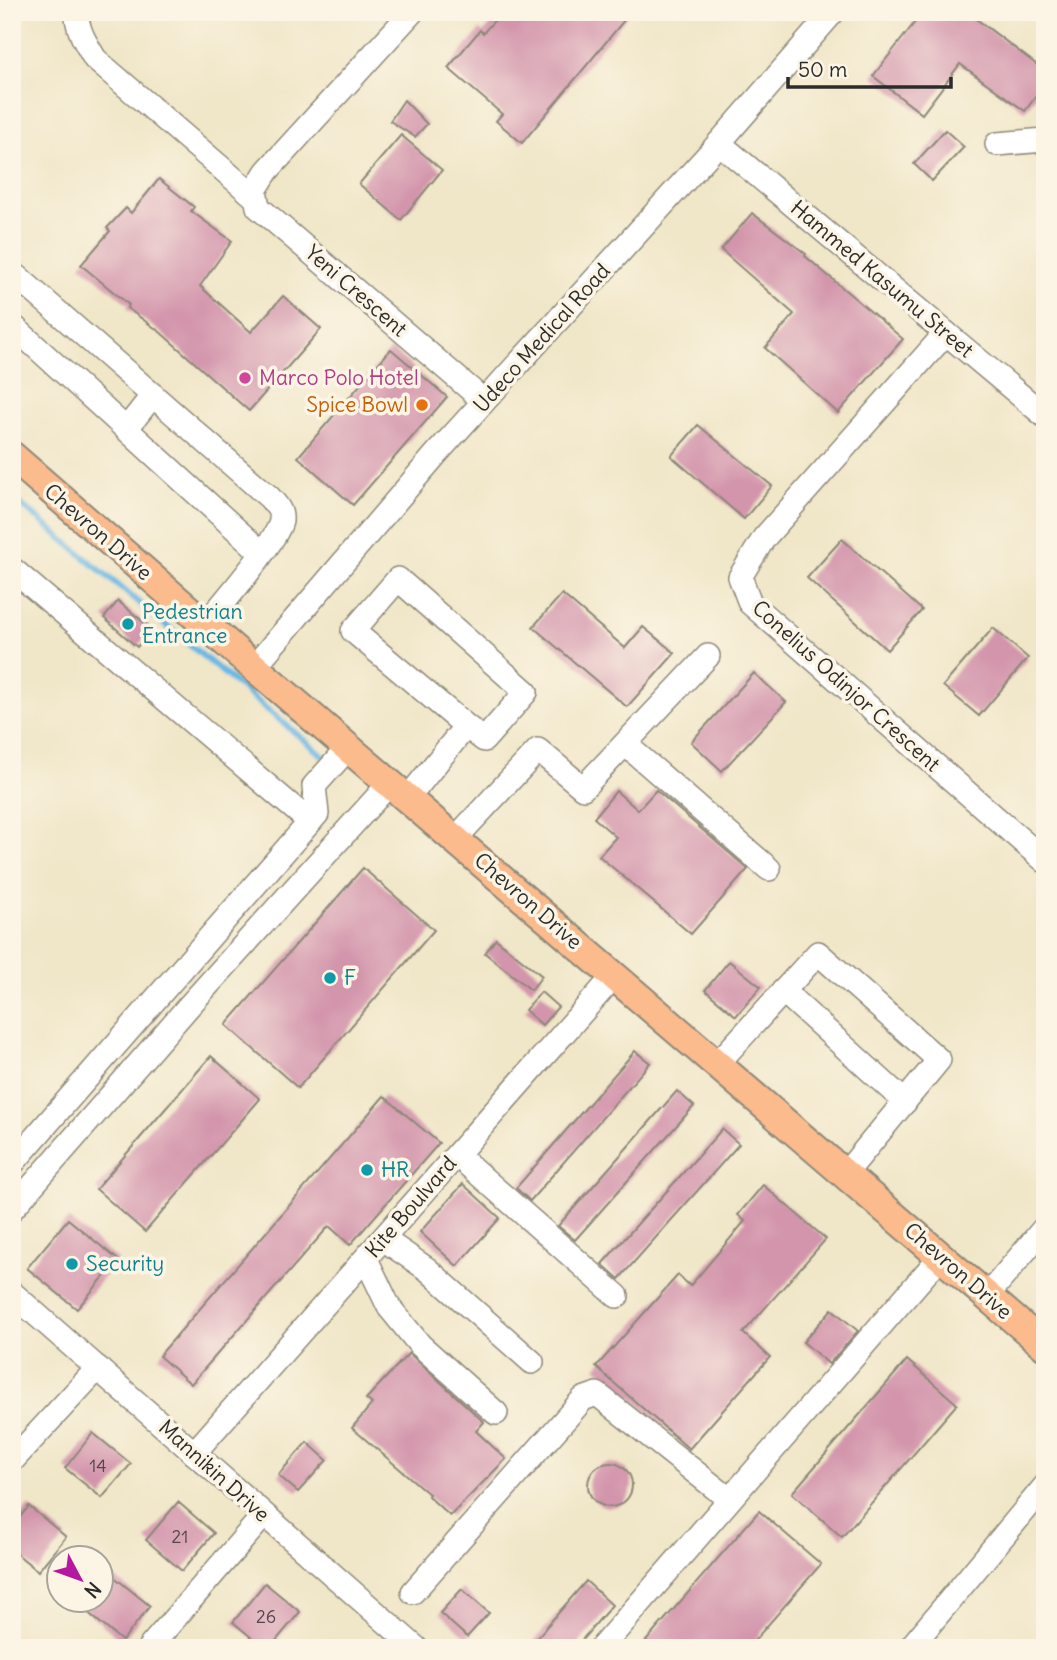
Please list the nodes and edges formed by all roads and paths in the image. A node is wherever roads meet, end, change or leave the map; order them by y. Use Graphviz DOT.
graph roads {
  1 [pos="77,12"];
  2 [pos="412,12"];
  3 [pos="832,12"];
  4 [pos="1045,140"];
  5 [pos="719,144"];
  6 [pos="997,144"];
  7 [pos="256,198"];
  8 [pos="12,272"];
  9 [pos="12,325"];
  10 [pos="946,332"];
  11 [pos="153,395"];
  12 [pos="484,401"];
  13 [pos="1045,416"];
  14 [pos="127,428"];
  15 [pos="12,456"];
  16 [pos="262,553"];
  17 [pos="12,569"];
  18 [pos="205,625"];
  19 [pos="708,656"];
  20 [pos="254,667"];
  21 [pos="466,726"];
  22 [pos="625,744"];
  23 [pos="349,747"];
  24 [pos="399,790"];
  25 [pos="310,822"];
  26 [pos="455,839"];
  27 [pos="1045,861"];
  28 [pos="769,869"];
  29 [pos="614,975"];
  30 [pos="783,991"];
  31 [pos="716,1063"];
  32 [pos="905,1102"];
  33 [pos="457,1155"];
  34 [pos="12,1164"];
  35 [pos="845,1174"];
  36 [pos="12,1209"];
  37 [pos="1045,1227"];
  38 [pos="383,1239"];
  39 [pos="941,1256"];
  40 [pos="366,1259"];
  41 [pos="12,1293"];
  42 [pos="617,1296"];
  43 [pos="987,1296"];
  44 [pos="1045,1346"];
  45 [pos="532,1362"];
  46 [pos="98,1368"];
  47 [pos="496,1413"];
  48 [pos="201,1445"];
  49 [pos="12,1461"];
  50 [pos="1045,1486"];
  51 [pos="729,1499"];
  52 [pos="264,1515"];
  53 [pos="413,1592"];
  54 [pos="149,1648"];
  55 [pos="416,1648"];
  56 [pos="601,1648"];
  57 [pos="910,1648"];
  1 -- 7 [label="street, Yeni Crescent"];
  2 -- 7 [label="street"];
  3 -- 5 [label="street, Udeco Medical Road"];
  4 -- 6 [label="street"];
  5 -- 10 [label="street, Hammed Kasumu Street"];
  5 -- 12 [label="street, Udeco Medical Road"];
  7 -- 12 [label="street, Yeni Crescent"];
  8 -- 11 [label="street"];
  9 -- 14 [label="street"];
  10 -- 13 [label="street, Hammed Kasumu Street"];
  10 -- 27 [label="street, Conelius Odinjor Crescent"];
  11 -- 14 [label="street"];
  11 -- 16 [label="street"];
  12 -- 20 [label="street, Udeco Medical Road"];
  14 -- 16 [label="street"];
  15 -- 18 [label="main road, Chevron Drive"];
  16 -- 18 [label="street"];
  17 -- 25 [label="street"];
  18 -- 20 [label="main road, Chevron Drive"];
  19 -- 22 [label="street"];
  20 -- 23 [label="main road, Chevron Drive"];
  21 -- 21 [label="street"];
  21 -- 24 [label="street"];
  22 -- 26 [label="street"];
  22 -- 28 [label="street"];
  23 -- 24 [label="main road, Chevron Drive"];
  23 -- 25 [label="street"];
  24 -- 26 [label="main road, Chevron Drive"];
  24 -- 36 [label="street"];
  25 -- 34 [label="street"];
  26 -- 29 [label="main road, Chevron Drive"];
  29 -- 31 [label="main road, Chevron Drive"];
  29 -- 33 [label="street, Kite Boulvard"];
  30 -- 31 [label="street"];
  30 -- 32 [label="street"];
  30 -- 32 [label="street"];
  31 -- 35 [label="main road, Chevron Drive"];
  32 -- 35 [label="street"];
  33 -- 38 [label="street, Kite Boulvard"];
  33 -- 42 [label="street"];
  35 -- 39 [label="main road, Chevron Drive"];
  37 -- 43 [label="street"];
  38 -- 40 [label="street, Kite Boulvard"];
  38 -- 45 [label="street"];
  39 -- 43 [label="main road, Chevron Drive"];
  39 -- 51 [label="street"];
  40 -- 47 [label="street"];
  40 -- 48 [label="street, Kite Boulvard"];
  41 -- 46 [label="street, Mannikin Drive"];
  43 -- 44 [label="main road, Chevron Drive"];
  46 -- 48 [label="street, Mannikin Drive"];
  46 -- 49 [label="street"];
  48 -- 52 [label="street, Mannikin Drive"];
  50 -- 57 [label="street"];
  51 -- 53 [label="street"];
  51 -- 56 [label="street"];
  52 -- 54 [label="street"];
  52 -- 55 [label="street, Mannikin Drive"];
}
